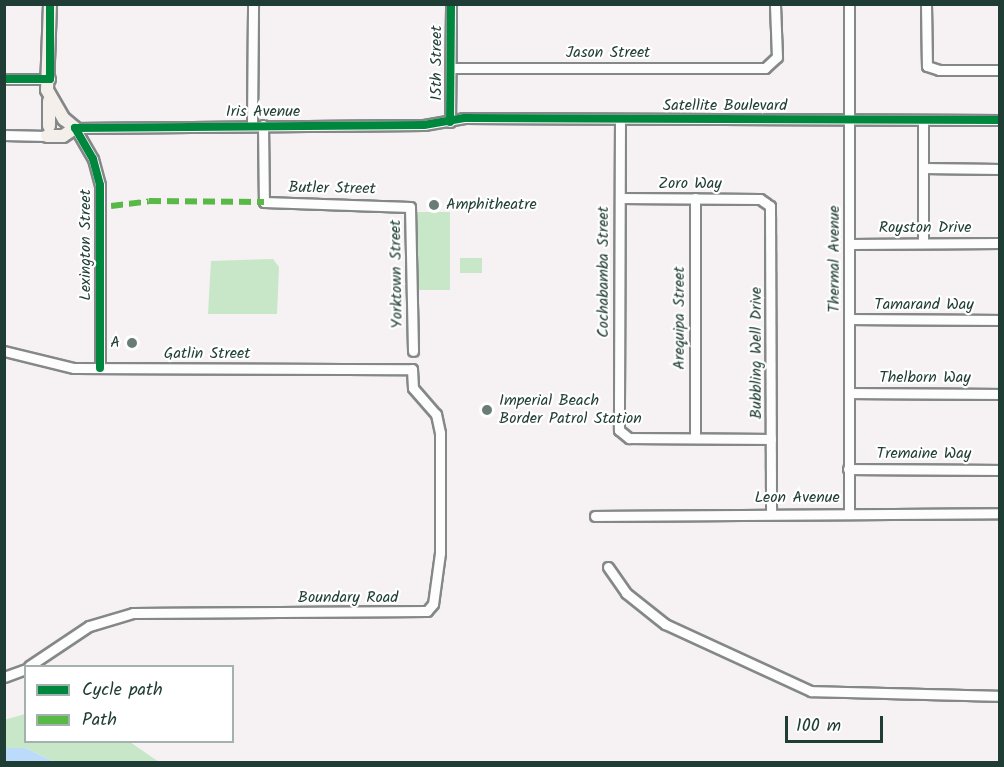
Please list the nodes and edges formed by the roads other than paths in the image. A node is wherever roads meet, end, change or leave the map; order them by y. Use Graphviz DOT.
graph roads {
  1 [pos="50,4"];
  2 [pos="253,4"];
  3 [pos="451,4"];
  4 [pos="776,4"];
  5 [pos="849,4"];
  6 [pos="926,4"];
  7 [pos="451,68"];
  8 [pos="999,70"];
  9 [pos="4,79"];
  10 [pos="49,84"];
  11 [pos="620,119"];
  12 [pos="849,119"];
  13 [pos="923,120"];
  14 [pos="999,120"];
  15 [pos="450,122"];
  16 [pos="252,125"];
  17 [pos="263,125"];
  18 [pos="75,128"];
  19 [pos="44,131"];
  20 [pos="4,135"];
  21 [pos="923,168"];
  22 [pos="999,169"];
  23 [pos="620,198"];
  24 [pos="695,198"];
  25 [pos="760,199"];
  26 [pos="400,204"];
  27 [pos="923,243"];
  28 [pos="999,243"];
  29 [pos="851,244"];
  30 [pos="849,320"];
  31 [pos="999,320"];
  32 [pos="4,351"];
  33 [pos="413,351"];
  34 [pos="100,368"];
  35 [pos="412,369"];
  36 [pos="849,393"];
  37 [pos="999,394"];
  38 [pos="695,438"];
  39 [pos="771,439"];
  40 [pos="848,469"];
  41 [pos="999,470"];
  42 [pos="771,513"];
  43 [pos="849,513"];
  44 [pos="999,513"];
  45 [pos="595,516"];
  46 [pos="609,567"];
  47 [pos="31,665"];
  48 [pos="24,669"];
  49 [pos="4,677"];
  50 [pos="999,696"];
  1 -- 10 [label="main road"];
  2 -- 16 [label="street"];
  3 -- 7 [label="street, 15th Street"];
  4 -- 7 [label="street, Jason Street"];
  5 -- 12 [label="street, Thermal Avenue"];
  6 -- 8 [label="street"];
  7 -- 15 [label="street, 15th Street"];
  9 -- 10 [label="street"];
  10 -- 18 [label="main road"];
  10 -- 19 [label="main road"];
  11 -- 12 [label="street, Satellite Boulevard"];
  11 -- 15 [label="street, Satellite Boulevard"];
  11 -- 23 [label="street, Cochabamba Street"];
  12 -- 13 [label="street, Satellite Boulevard"];
  12 -- 29 [label="street, Thermal Avenue"];
  13 -- 14 [label="street, Satellite Boulevard"];
  13 -- 21 [label="street"];
  15 -- 17 [label="street, Iris Avenue"];
  16 -- 17 [label="street, Iris Avenue"];
  16 -- 18 [label="street, Iris Avenue"];
  17 -- 26 [label="street, Butler Street"];
  18 -- 19 [label="main road"];
  18 -- 34 [label="street, Lexington Street"];
  19 -- 20 [label="street"];
  21 -- 22 [label="street"];
  21 -- 27 [label="street"];
  23 -- 24 [label="street, Zoro Way"];
  23 -- 38 [label="street, Cochabamba Street"];
  24 -- 25 [label="street, Zoro Way"];
  24 -- 38 [label="street, Arequipa Street"];
  25 -- 39 [label="street, Bubbling Well Drive"];
  26 -- 33 [label="street, Yorktown Street"];
  27 -- 28 [label="street, Royston Drive"];
  27 -- 29 [label="street, Royston Drive"];
  29 -- 30 [label="street, Thermal Avenue"];
  30 -- 31 [label="street, Tamarand Way"];
  30 -- 36 [label="street, Thermal Avenue"];
  32 -- 34 [label="street, Gatlin Street"];
  34 -- 35 [label="street, Gatlin Street"];
  35 -- 47 [label="street, Boundary Road"];
  36 -- 37 [label="street, Thelborn Way"];
  36 -- 40 [label="street, Thermal Avenue"];
  38 -- 39 [label="street"];
  39 -- 42 [label="street, Bubbling Well Drive"];
  40 -- 41 [label="street, Tremaine Way"];
  40 -- 43 [label="street, Thermal Avenue"];
  42 -- 43 [label="street, Leon Avenue"];
  42 -- 45 [label="street, Leon Avenue"];
  43 -- 44 [label="street, Leon Avenue"];
  46 -- 50 [label="street"];
  48 -- 49 [label="street, Boundary Road"];
}
